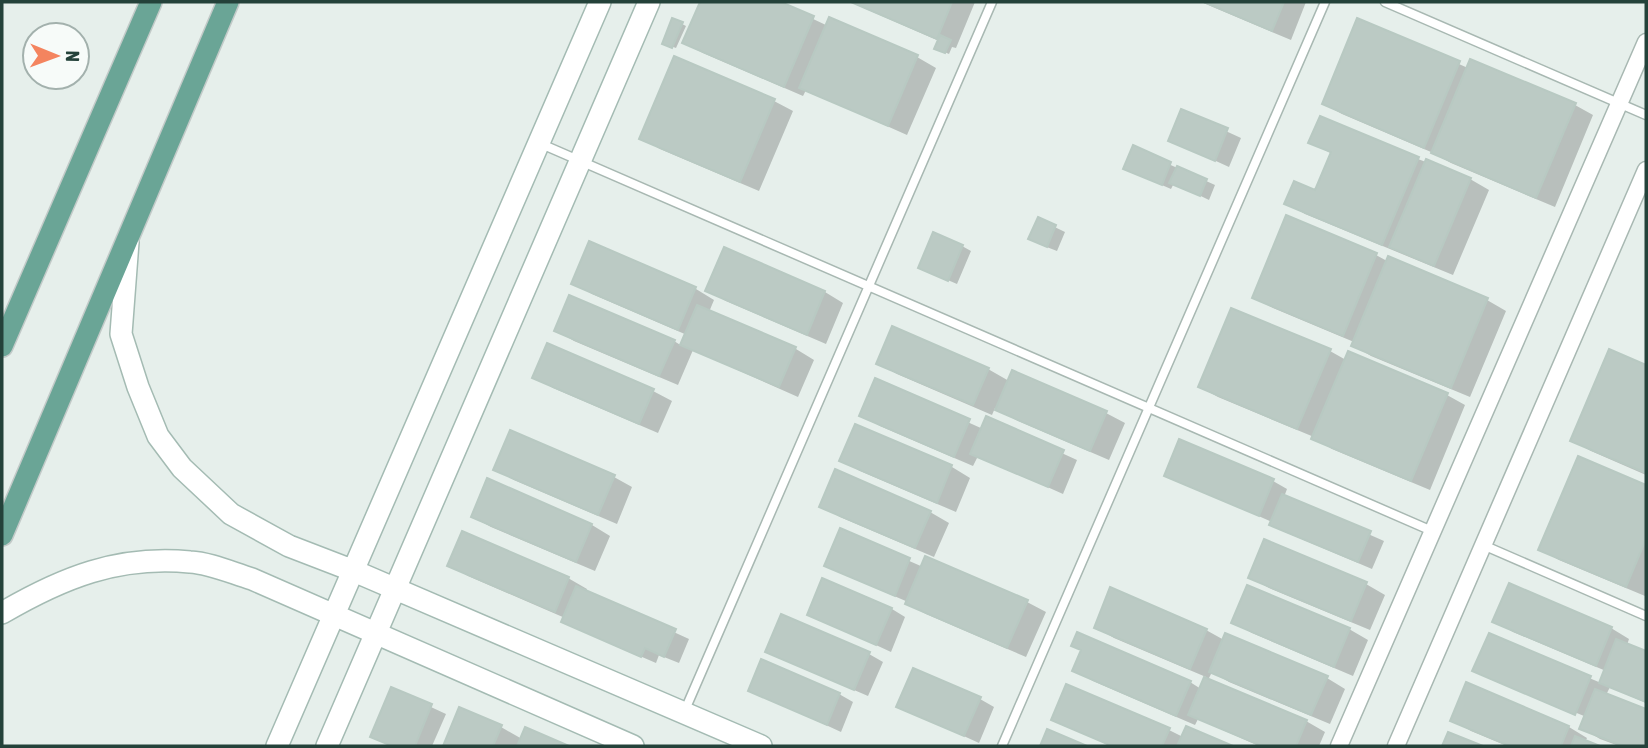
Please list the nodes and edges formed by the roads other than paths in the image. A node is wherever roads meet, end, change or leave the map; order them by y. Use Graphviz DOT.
graph roads {
  1 [pos="151,2"];
  2 [pos="228,2"];
  3 [pos="600,2"];
  4 [pos="649,2"];
  5 [pos="992,2"];
  6 [pos="1325,2"];
  7 [pos="1385,2"];
  8 [pos="1646,42"];
  9 [pos="1619,103"];
  10 [pos="1646,115"];
  11 [pos="539,143"];
  12 [pos="580,161"];
  13 [pos="1646,170"];
  14 [pos="128,241"];
  15 [pos="869,286"];
  16 [pos="2,346"];
  17 [pos="1149,408"];
  18 [pos="1432,531"];
  19 [pos="2,535"];
  20 [pos="1483,545"];
  21 [pos="354,570"];
  22 [pos="396,589"];
  23 [pos="2,613"];
  24 [pos="334,616"];
  25 [pos="1646,616"];
  26 [pos="376,635"];
  27 [pos="683,713"];
  28 [pos="277,746"];
  29 [pos="327,746"];
  30 [pos="633,746"];
  31 [pos="761,746"];
  32 [pos="1002,746"];
  33 [pos="1339,746"];
  34 [pos="1396,746"];
  1 -- 16 [label="main road"];
  2 -- 14 [label="main road"];
  3 -- 11 [label="street"];
  4 -- 12 [label="street"];
  5 -- 15 [label="lane"];
  6 -- 17 [label="lane"];
  7 -- 9 [label="lane"];
  8 -- 9 [label="street"];
  9 -- 10 [label="lane"];
  9 -- 18 [label="street"];
  11 -- 12 [label="lane"];
  11 -- 21 [label="street"];
  12 -- 15 [label="lane"];
  12 -- 22 [label="street"];
  13 -- 20 [label="street"];
  14 -- 19 [label="main road"];
  14 -- 21 [label="street"];
  15 -- 17 [label="lane"];
  15 -- 27 [label="lane"];
  17 -- 18 [label="lane"];
  17 -- 32 [label="lane"];
  18 -- 33 [label="street"];
  20 -- 25 [label="lane"];
  20 -- 34 [label="street"];
  21 -- 22 [label="street"];
  21 -- 24 [label="street"];
  22 -- 26 [label="street"];
  22 -- 27 [label="street"];
  23 -- 24 [label="street"];
  24 -- 26 [label="street"];
  24 -- 28 [label="street"];
  26 -- 29 [label="street"];
  26 -- 30 [label="street"];
  27 -- 31 [label="street"];
}
